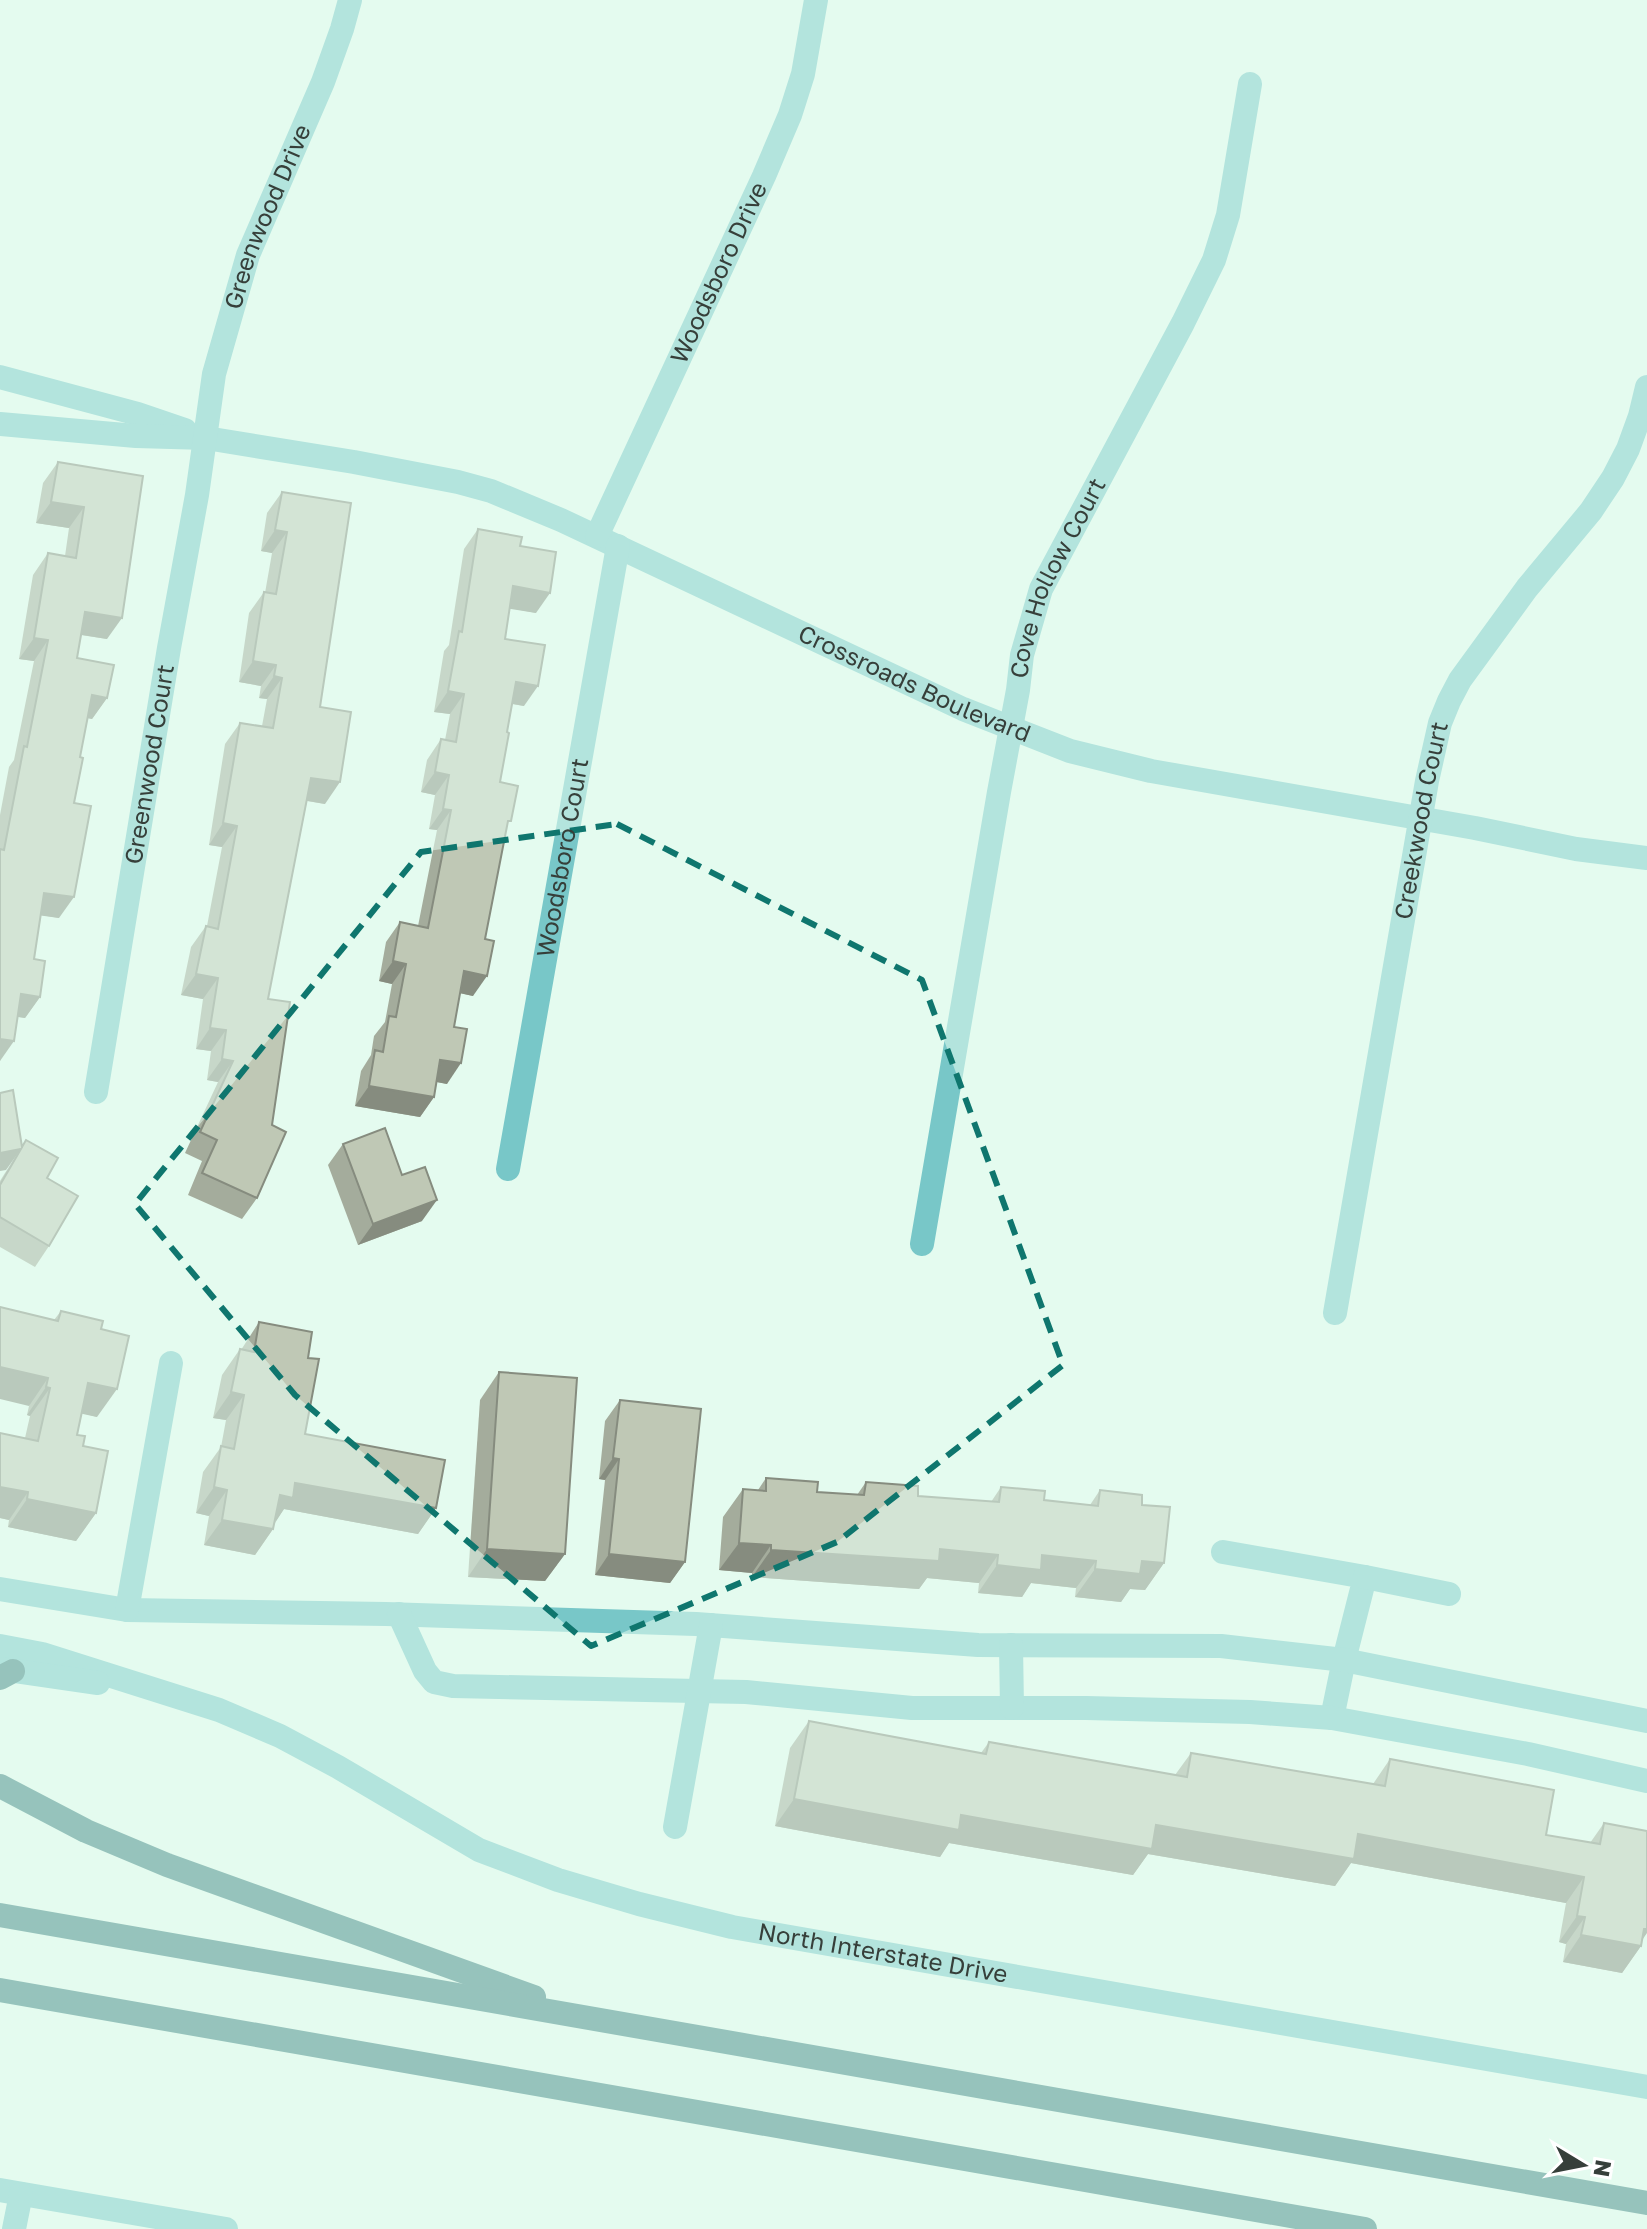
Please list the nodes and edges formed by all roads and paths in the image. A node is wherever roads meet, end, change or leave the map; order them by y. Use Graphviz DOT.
graph roads {
  1 [pos="350,0"];
  2 [pos="816,0"];
  3 [pos="1250,84"];
  4 [pos="0,377"];
  5 [pos="1647,387"];
  6 [pos="0,424"];
  7 [pos="206,438"];
  8 [pos="607,541"];
  9 [pos="1010,729"];
  10 [pos="1420,819"];
  11 [pos="1647,858"];
  12 [pos="96,1092"];
  13 [pos="508,1169"];
  14 [pos="922,1244"];
  15 [pos="1335,1313"];
  16 [pos="171,1363"];
  17 [pos="1223,1552"];
  18 [pos="1365,1577"];
  19 [pos="0,1589"];
  20 [pos="1449,1594"];
  21 [pos="127,1610"];
  22 [pos="399,1614"];
  23 [pos="711,1625"];
  24 [pos="1011,1645"];
  25 [pos="0,1646"];
  26 [pos="1344,1660"];
  27 [pos="4,1672"];
  28 [pos="160,1691"];
  29 [pos="700,1691"];
  30 [pos="1012,1708"];
  31 [pos="1332,1718"];
  32 [pos="1647,1721"];
  33 [pos="1647,1781"];
  34 [pos="0,1786"];
  35 [pos="675,1827"];
  36 [pos="0,1915"];
  37 [pos="0,1990"];
  38 [pos="596,2019"];
  39 [pos="1647,2087"];
  40 [pos="10,2192"];
  41 [pos="1647,2203"];
  42 [pos="14,2229"];
  43 [pos="226,2229"];
  44 [pos="1365,2229"];
  1 -- 7 [label="street, Greenwood Drive"];
  2 -- 8 [label="street, Woodsboro Drive"];
  3 -- 9 [label="street, Cove Hollow Court"];
  4 -- 7 [label="street, Crossroads Boulevard"];
  5 -- 10 [label="street, Creekwood Court"];
  6 -- 7 [label="street, Crossroads Boulevard"];
  7 -- 8 [label="street, Crossroads Boulevard"];
  7 -- 12 [label="street, Greenwood Court"];
  8 -- 9 [label="street, Crossroads Boulevard"];
  8 -- 13 [label="street, Woodsboro Court"];
  9 -- 10 [label="street, Crossroads Boulevard"];
  9 -- 14 [label="street, Cove Hollow Court"];
  10 -- 11 [label="street, Crossroads Boulevard"];
  10 -- 15 [label="street, Creekwood Court"];
  16 -- 21 [label="street"];
  17 -- 18 [label="street"];
  18 -- 20 [label="street"];
  18 -- 26 [label="street"];
  19 -- 21 [label="street"];
  21 -- 22 [label="street"];
  22 -- 23 [label="street"];
  22 -- 29 [label="street"];
  23 -- 24 [label="street"];
  23 -- 29 [label="street"];
  24 -- 26 [label="street"];
  24 -- 30 [label="street"];
  25 -- 28 [label="street, North Interstate Drive"];
  26 -- 31 [label="street"];
  26 -- 32 [label="street"];
  27 -- 28 [label="street, North Interstate Drive"];
  28 -- 39 [label="street, North Interstate Drive"];
  29 -- 30 [label="street"];
  29 -- 35 [label="street"];
  30 -- 31 [label="street"];
  31 -- 33 [label="street"];
  34 -- 38 [label="highway"];
  36 -- 38 [label="highway"];
  37 -- 44 [label="highway"];
  38 -- 41 [label="highway"];
  40 -- 42 [label="street"];
  40 -- 43 [label="street"];
}
